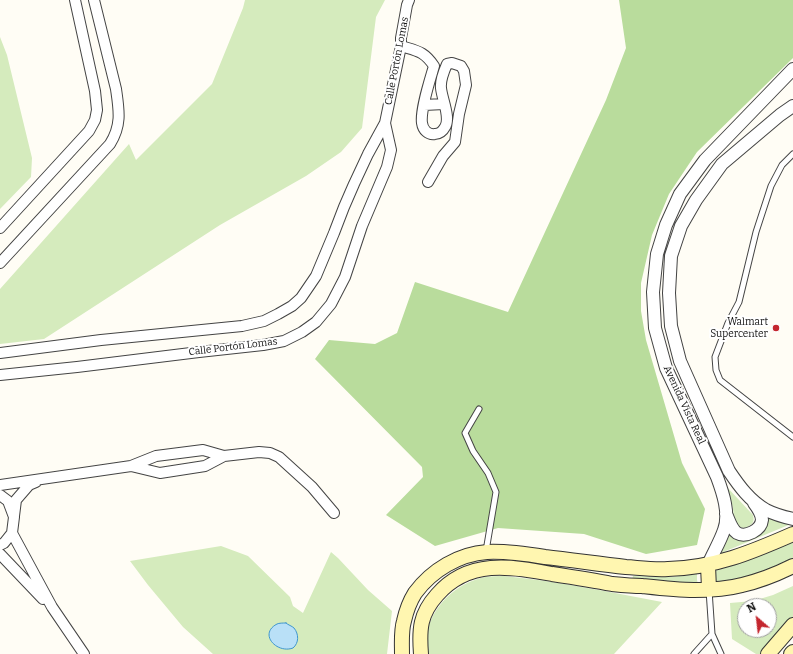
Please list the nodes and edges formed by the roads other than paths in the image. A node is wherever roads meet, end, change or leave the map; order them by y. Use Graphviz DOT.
graph roads {
  1 [pos="75,0"];
  2 [pos="94,0"];
  3 [pos="409,0"];
  4 [pos="401,46"];
  5 [pos="793,69"];
  6 [pos="444,104"];
  7 [pos="424,105"];
  8 [pos="793,106"];
  9 [pos="385,123"];
  10 [pos="793,154"];
  11 [pos="428,182"];
  12 [pos="0,228"];
  13 [pos="0,263"];
  14 [pos="0,353"];
  15 [pos="0,375"];
  16 [pos="478,409"];
  17 [pos="793,437"];
  18 [pos="224,456"];
  19 [pos="131,466"];
  20 [pos="42,479"];
  21 [pos="0,485"];
  22 [pos="0,495"];
  23 [pos="750,498"];
  24 [pos="334,513"];
  25 [pos="726,513"];
  26 [pos="14,517"];
  27 [pos="793,519"];
  28 [pos="12,533"];
  29 [pos="793,534"];
  30 [pos="0,545"];
  31 [pos="486,552"];
  32 [pos="0,554"];
  33 [pos="708,565"];
  34 [pos="793,566"];
  35 [pos="709,589"];
  36 [pos="52,607"];
  37 [pos="793,625"];
  38 [pos="712,634"];
  39 [pos="84,654"];
  40 [pos="402,654"];
  41 [pos="421,654"];
  42 [pos="694,654"];
  43 [pos="721,654"];
  44 [pos="768,654"];
  1 -- 12 [label="street"];
  2 -- 13 [label="street"];
  3 -- 4 [label="street, Calle Portón Lomas"];
  4 -- 7 [label="street"];
  4 -- 9 [label="street, Calle Portón Lomas"];
  5 -- 25 [label="street, Avenida Vista Real"];
  6 -- 7 [label="street"];
  6 -- 7 [label="street"];
  6 -- 11 [label="street"];
  8 -- 23 [label="street, Avenida Vista Real"];
  9 -- 14 [label="street, Calle Portón Lomas"];
  9 -- 15 [label="street, Calle Portón Lomas"];
  10 -- 17 [label="lane"];
  16 -- 31 [label="lane"];
  18 -- 19 [label="street"];
  18 -- 19 [label="street"];
  18 -- 24 [label="street"];
  19 -- 20 [label="street"];
  20 -- 21 [label="street"];
  20 -- 26 [label="street"];
  22 -- 26 [label="street"];
  23 -- 25 [label="street"];
  23 -- 27 [label="street, Avenida Vista Real"];
  25 -- 33 [label="street, Avenida Vista Real"];
  26 -- 28 [label="street"];
  28 -- 30 [label="street"];
  28 -- 36 [label="street"];
  29 -- 33 [label="main road"];
  31 -- 33 [label="main road"];
  31 -- 40 [label="main road"];
  32 -- 36 [label="street"];
  33 -- 35 [label="main road"];
  34 -- 35 [label="main road"];
  35 -- 38 [label="lane"];
  35 -- 41 [label="main road"];
  36 -- 39 [label="street"];
  37 -- 44 [label="main road"];
  38 -- 42 [label="lane"];
  38 -- 43 [label="lane"];
}
